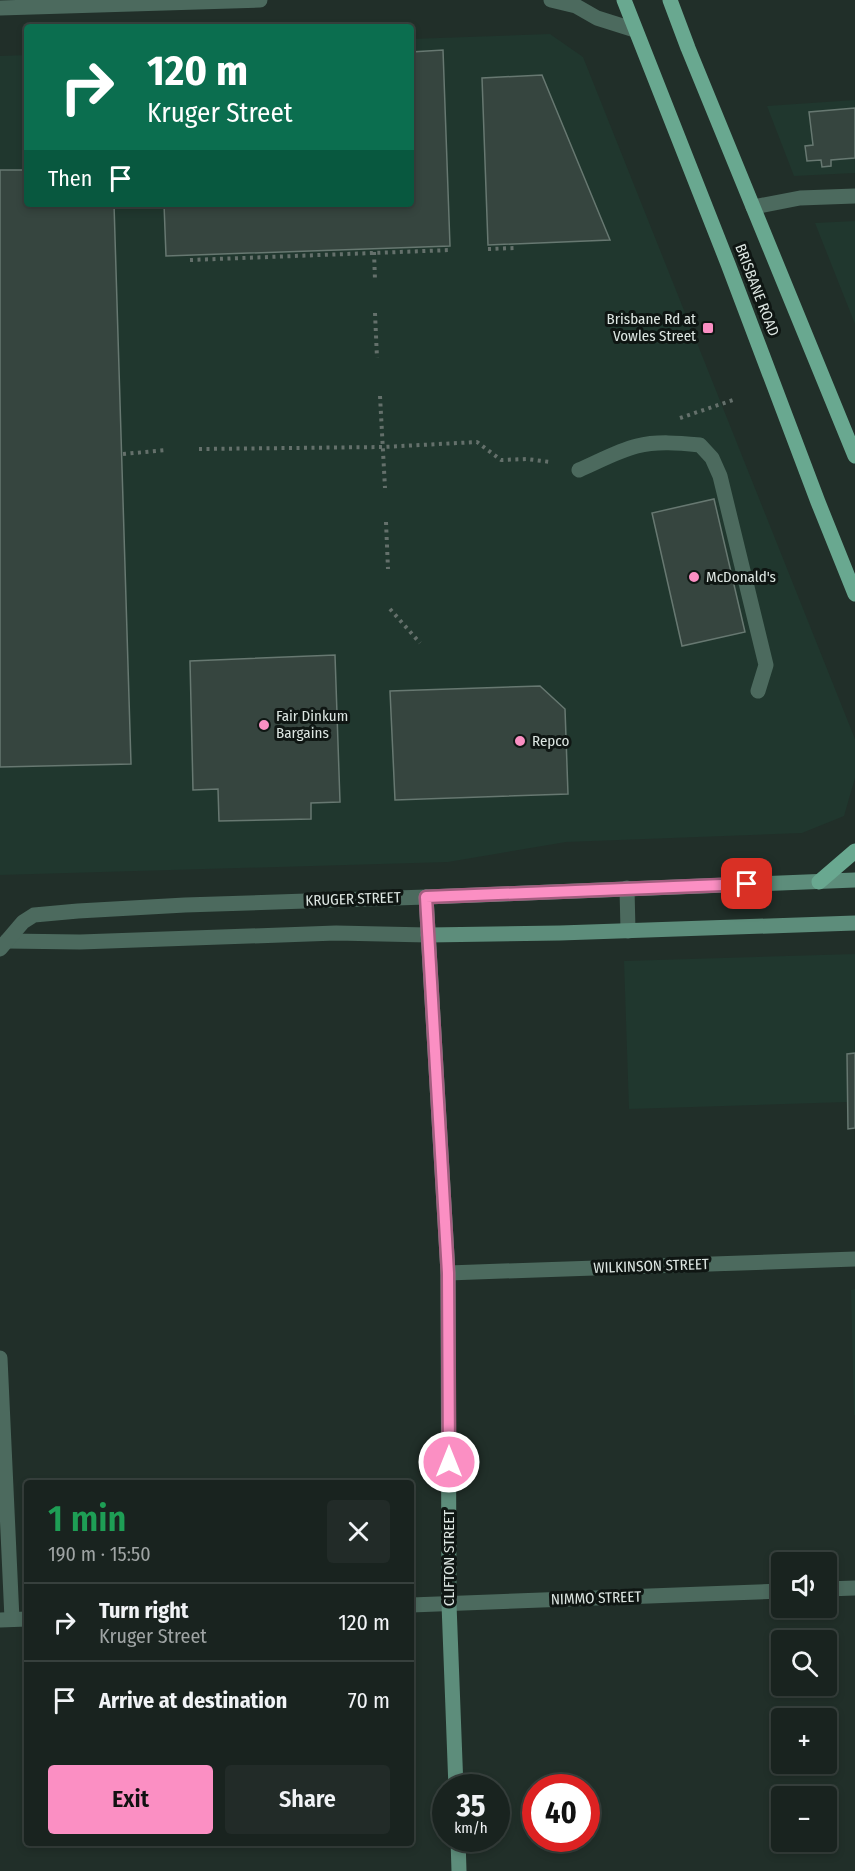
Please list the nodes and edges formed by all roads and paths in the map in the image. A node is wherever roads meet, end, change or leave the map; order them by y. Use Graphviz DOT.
graph roads {
  1 [pos="260,0"];
  2 [pos="551,0"];
  3 [pos="624,0"];
  4 [pos="670,0"];
  5 [pos="0,8"];
  6 [pos="635,30"];
  7 [pos="855,196"];
  8 [pos="753,207"];
  9 [pos="516,248"];
  10 [pos="488,249"];
  11 [pos="450,250"];
  12 [pos="374,252"];
  13 [pos="190,260"];
  14 [pos="375,280"];
  15 [pos="375,313"];
  16 [pos="377,358"];
  17 [pos="380,396"];
  18 [pos="382,447"];
  19 [pos="199,449"];
  20 [pos="167,450"];
  21 [pos="123,454"];
  22 [pos="855,456"];
  23 [pos="550,462"];
  24 [pos="579,470"];
  25 [pos="385,488"];
  26 [pos="386,522"];
  27 [pos="388,569"];
  28 [pos="855,594"];
  29 [pos="390,609"];
  30 [pos="420,643"];
  31 [pos="758,691"];
  32 [pos="855,850"];
  33 [pos="855,880"];
  34 [pos="819,882"];
  35 [pos="627,888"];
  36 [pos="426,897"];
  37 [pos="855,923"];
  38 [pos="628,931"];
  39 [pos="428,935"];
  40 [pos="2,942"];
  41 [pos="855,1259"];
  42 [pos="448,1273"];
  43 [pos="0,1358"];
  44 [pos="855,1588"];
  45 [pos="837,1589"];
  46 [pos="771,1591"];
  47 [pos="449,1604"];
  48 [pos="414,1605"];
  49 [pos="13,1619"];
  50 [pos="455,1774"];
  51 [pos="458,1852"];
  52 [pos="459,1871"];
  1 -- 5 [label="street"];
  2 -- 6 [label="street"];
  3 -- 6 [label="main road, BRISBANE ROAD"];
  4 -- 8 [label="main road, BRISBANE ROAD"];
  6 -- 28 [label="main road, BRISBANE ROAD"];
  7 -- 8 [label="street"];
  8 -- 22 [label="main road, BRISBANE ROAD"];
  9 -- 10 [label="path"];
  11 -- 12 [label="path"];
  12 -- 13 [label="path"];
  12 -- 14 [label="path"];
  15 -- 16 [label="path"];
  17 -- 18 [label="path"];
  18 -- 19 [label="path"];
  18 -- 23 [label="path"];
  18 -- 25 [label="path"];
  20 -- 21 [label="path"];
  24 -- 31 [label="street"];
  26 -- 27 [label="path"];
  29 -- 30 [label="path"];
  32 -- 34 [label="main road"];
  33 -- 34 [label="street, KRUGER STREET"];
  34 -- 35 [label="street, KRUGER STREET"];
  35 -- 36 [label="street, KRUGER STREET"];
  35 -- 38 [label="street"];
  36 -- 39 [label="street, CLIFTON STREET"];
  36 -- 40 [label="street, KRUGER STREET"];
  37 -- 38 [label="street, KRUGER STREET"];
  38 -- 39 [label="street, KRUGER STREET"];
  39 -- 40 [label="street, KRUGER STREET"];
  39 -- 42 [label="street, CLIFTON STREET"];
  41 -- 42 [label="street, WILKINSON STREET"];
  42 -- 47 [label="street, CLIFTON STREET"];
  43 -- 49 [label="street"];
  44 -- 45 [label="street"];
  46 -- 47 [label="street, NIMMO STREET"];
  47 -- 48 [label="street, NIMMO STREET"];
  47 -- 50 [label="street, CLIFTON STREET"];
  51 -- 52 [label="street"];
}
